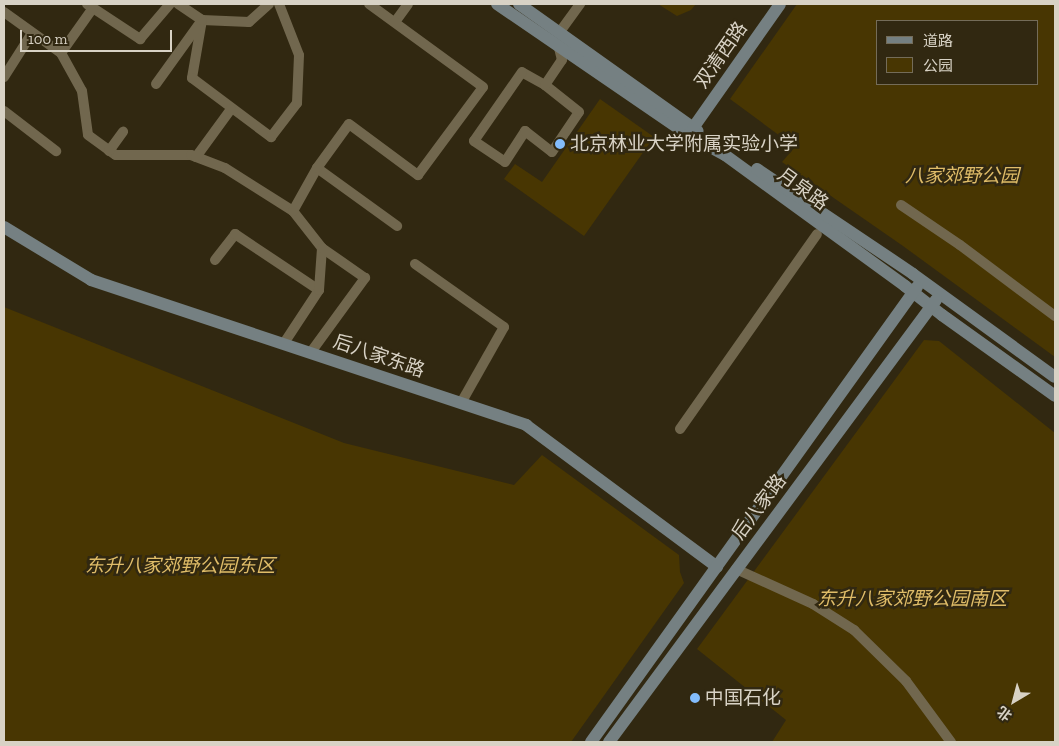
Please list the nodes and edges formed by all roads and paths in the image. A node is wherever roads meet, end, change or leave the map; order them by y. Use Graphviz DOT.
graph roads {
  1 [pos="170,4"];
  2 [pos="178,4"];
  3 [pos="269,4"];
  4 [pos="279,4"];
  5 [pos="369,4"];
  6 [pos="408,4"];
  7 [pos="497,4"];
  8 [pos="519,4"];
  9 [pos="580,4"];
  10 [pos="780,4"];
  11 [pos="90,6"];
  12 [pos="4,12"];
  13 [pos="202,20"];
  14 [pos="395,22"];
  15 [pos="32,33"];
  16 [pos="559,33"];
  17 [pos="559,48"];
  18 [pos="61,53"];
  19 [pos="4,77"];
  20 [pos="156,84"];
  21 [pos="545,84"];
  22 [pos="231,109"];
  23 [pos="4,112"];
  24 [pos="693,128"];
  25 [pos="123,132"];
  26 [pos="56,151"];
  27 [pos="109,151"];
  28 [pos="196,158"];
  29 [pos="317,168"];
  30 [pos="900,205"];
  31 [pos="293,210"];
  32 [pos="397,226"];
  33 [pos="4,228"];
  34 [pos="817,234"];
  35 [pos="322,248"];
  36 [pos="215,260"];
  37 [pos="415,264"];
  38 [pos="922,280"];
  39 [pos="319,290"];
  40 [pos="913,293"];
  41 [pos="940,294"];
  42 [pos="932,307"];
  43 [pos="1055,316"];
  44 [pos="284,343"];
  45 [pos="311,352"];
  46 [pos="1055,377"];
  47 [pos="1055,396"];
  48 [pos="462,404"];
  49 [pos="680,429"];
  50 [pos="717,567"];
  51 [pos="736,569"];
  52 [pos="591,742"];
  53 [pos="609,742"];
  54 [pos="951,742"];
  1 -- 11 [label="street"];
  2 -- 13 [label="street"];
  3 -- 13 [label="street"];
  4 -- 22 [label="street"];
  5 -- 14 [label="street"];
  6 -- 14 [label="street"];
  7 -- 17 [label="main road, 月泉路"];
  8 -- 16 [label="main road, 月泉路"];
  9 -- 16 [label="street"];
  10 -- 24 [label="main road, 双清西路"];
  11 -- 18 [label="street"];
  12 -- 15 [label="street"];
  13 -- 20 [label="street"];
  13 -- 22 [label="street"];
  14 -- 29 [label="street"];
  15 -- 18 [label="street"];
  15 -- 19 [label="street"];
  16 -- 24 [label="main road, 月泉路"];
  17 -- 21 [label="street"];
  17 -- 40 [label="main road, 月泉路"];
  18 -- 27 [label="street"];
  21 -- 21 [label="street"];
  22 -- 28 [label="street"];
  23 -- 26 [label="street"];
  24 -- 38 [label="main road, 月泉路"];
  25 -- 27 [label="street"];
  27 -- 28 [label="street"];
  28 -- 31 [label="street"];
  29 -- 31 [label="street"];
  29 -- 32 [label="street"];
  30 -- 43 [label="street"];
  31 -- 35 [label="street"];
  33 -- 44 [label="main road, 后八家东路"];
  34 -- 49 [label="street"];
  35 -- 39 [label="street"];
  35 -- 45 [label="street"];
  36 -- 39 [label="street"];
  37 -- 48 [label="street"];
  38 -- 40 [label="main road, 后八家路"];
  38 -- 41 [label="main road, 月泉路"];
  39 -- 44 [label="street"];
  40 -- 42 [label="main road, 月泉路"];
  40 -- 50 [label="main road, 后八家路"];
  41 -- 42 [label="main road, 后八家路"];
  41 -- 46 [label="main road, 月泉路"];
  42 -- 47 [label="main road, 月泉路"];
  42 -- 51 [label="main road, 后八家路"];
  44 -- 45 [label="main road, 后八家东路"];
  45 -- 48 [label="main road, 后八家东路"];
  48 -- 50 [label="main road, 后八家东路"];
  50 -- 52 [label="main road, 后八家路"];
  51 -- 53 [label="main road, 后八家路"];
  51 -- 54 [label="street"];
}
